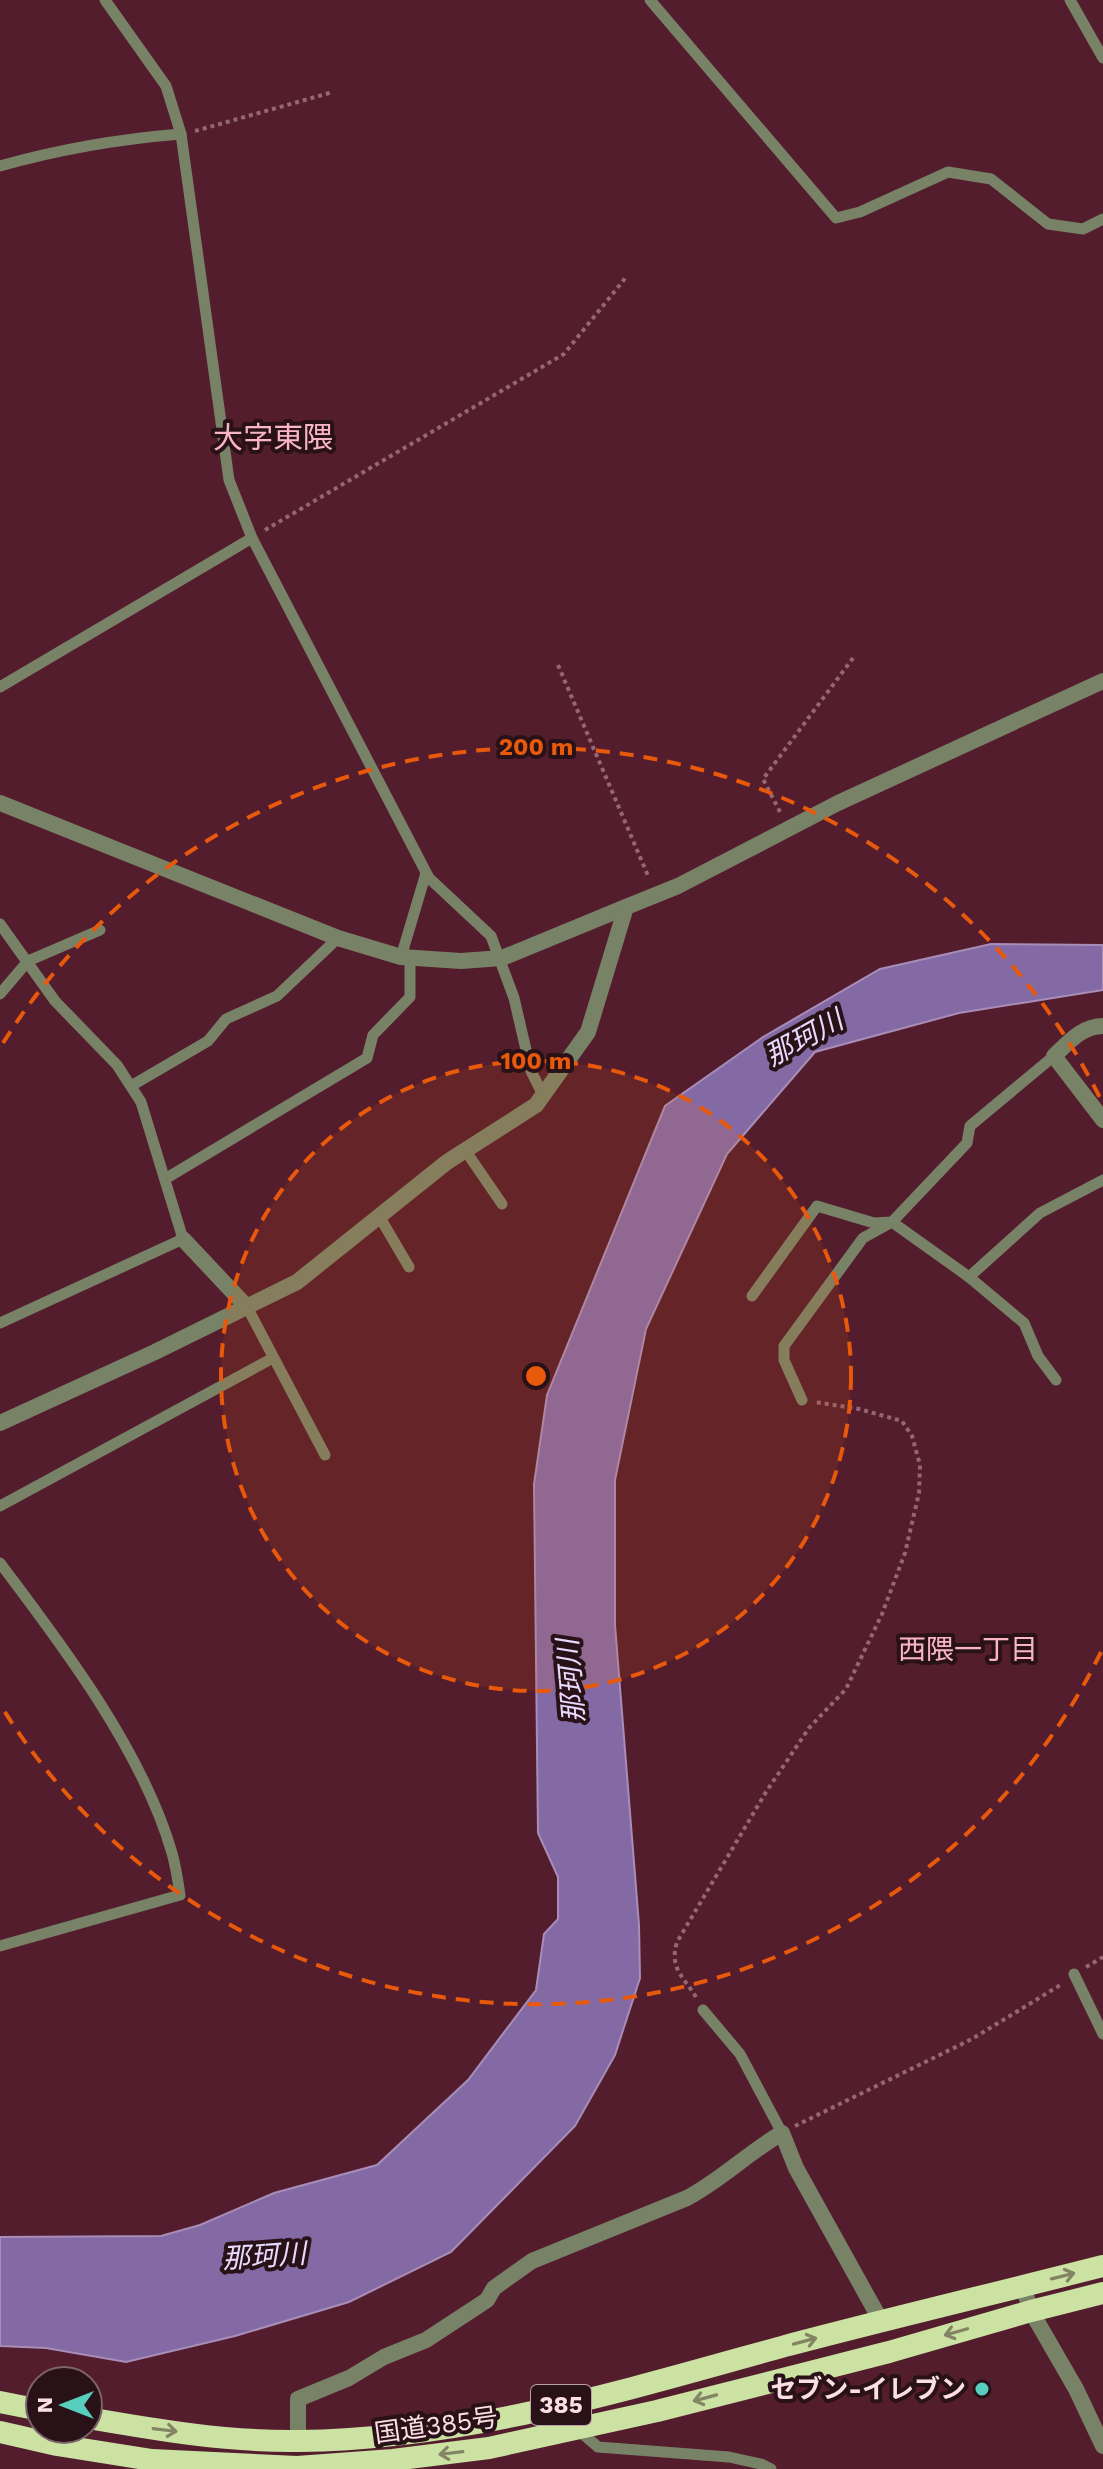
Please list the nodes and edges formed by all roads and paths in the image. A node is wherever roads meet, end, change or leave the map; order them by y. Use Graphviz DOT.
graph roads {
  1 [pos="105,0"];
  2 [pos="650,0"];
  3 [pos="1070,0"];
  4 [pos="1103,58"];
  5 [pos="333,92"];
  6 [pos="181,134"];
  7 [pos="0,166"];
  8 [pos="1103,219"];
  9 [pos="627,276"];
  10 [pos="252,538"];
  11 [pos="853,658"];
  12 [pos="558,665"];
  13 [pos="1103,681"];
  14 [pos="0,687"];
  15 [pos="0,803"];
  16 [pos="789,828"];
  17 [pos="426,873"];
  18 [pos="656,895"];
  19 [pos="626,907"];
  20 [pos="0,924"];
  21 [pos="100,930"];
  22 [pos="338,938"];
  23 [pos="406,957"];
  24 [pos="502,958"];
  25 [pos="28,961"];
  26 [pos="0,994"];
  27 [pos="1103,1026"];
  28 [pos="1054,1056"];
  29 [pos="131,1086"];
  30 [pos="543,1095"];
  31 [pos="1103,1120"];
  32 [pos="465,1150"];
  33 [pos="165,1179"];
  34 [pos="1103,1180"];
  35 [pos="502,1204"];
  36 [pos="379,1216"];
  37 [pos="892,1222"];
  38 [pos="183,1239"];
  39 [pos="409,1267"];
  40 [pos="969,1277"];
  41 [pos="752,1296"];
  42 [pos="247,1307"];
  43 [pos="0,1323"];
  44 [pos="273,1358"];
  45 [pos="1056,1380"];
  46 [pos="802,1400"];
  47 [pos="0,1423"];
  48 [pos="325,1455"];
  49 [pos="0,1506"];
  50 [pos="0,1563"];
  51 [pos="0,1946"];
  52 [pos="1103,1957"];
  53 [pos="1074,1974"];
  54 [pos="703,2010"];
  55 [pos="1103,2034"];
  56 [pos="782,2133"];
  57 [pos="1103,2266"];
  58 [pos="1023,2287"];
  59 [pos="1103,2293"];
  60 [pos="1031,2311"];
  61 [pos="881,2321"];
  62 [pos="0,2402"];
  63 [pos="24,2407"];
  64 [pos="104,2420"];
  65 [pos="577,2428"];
  66 [pos="0,2432"];
  67 [pos="298,2441"];
  68 [pos="1103,2446"];
  69 [pos="771,2469"];
  1 -- 6 [label="lane"];
  2 -- 8 [label="lane"];
  3 -- 4 [label="lane"];
  5 -- 6 [label="path"];
  6 -- 7 [label="lane"];
  6 -- 10 [label="lane"];
  9 -- 10 [label="path"];
  10 -- 14 [label="lane"];
  10 -- 17 [label="lane"];
  11 -- 16 [label="path"];
  12 -- 18 [label="path"];
  13 -- 16 [label="street"];
  15 -- 22 [label="street"];
  16 -- 18 [label="street"];
  17 -- 23 [label="lane"];
  17 -- 24 [label="lane"];
  18 -- 19 [label="street"];
  19 -- 24 [label="street"];
  19 -- 30 [label="street"];
  20 -- 25 [label="lane"];
  21 -- 25 [label="lane"];
  22 -- 23 [label="street"];
  22 -- 29 [label="lane"];
  23 -- 24 [label="street"];
  23 -- 33 [label="lane"];
  24 -- 30 [label="lane"];
  25 -- 26 [label="lane"];
  25 -- 29 [label="lane"];
  27 -- 28 [label="street"];
  28 -- 31 [label="street"];
  28 -- 37 [label="lane"];
  29 -- 33 [label="lane"];
  30 -- 32 [label="street"];
  32 -- 35 [label="lane"];
  32 -- 36 [label="street"];
  33 -- 38 [label="lane"];
  34 -- 40 [label="lane"];
  36 -- 39 [label="lane"];
  36 -- 42 [label="street"];
  37 -- 40 [label="lane"];
  37 -- 41 [label="lane"];
  37 -- 46 [label="lane"];
  38 -- 42 [label="street"];
  38 -- 43 [label="lane"];
  40 -- 45 [label="lane"];
  42 -- 44 [label="lane"];
  42 -- 47 [label="street"];
  44 -- 48 [label="lane"];
  44 -- 49 [label="lane"];
  46 -- 54 [label="path"];
  50 -- 51 [label="lane"];
  52 -- 53 [label="path"];
  53 -- 55 [label="lane"];
  53 -- 56 [label="path"];
  54 -- 56 [label="lane"];
  56 -- 61 [label="street"];
  56 -- 67 [label="street"];
  58 -- 57 [label="highway, 国道385号 / 385, one-way"];
  58 -- 60 [label="street"];
  58 -- 61 [label="highway, 国道385号 / 385"];
  59 -- 60 [label="highway, 国道385号 / 385"];
  60 -- 65 [label="highway, 国道385号 / 385, one-way"];
  60 -- 68 [label="street"];
  67 -- 61 [label="highway, 国道385号 / 385, one-way"];
  62 -- 63 [label="highway"];
  64 -- 67 [label="highway, 国道385号 / 385, one-way"];
  65 -- 66 [label="highway, 国道385号 / 385, one-way"];
  65 -- 69 [label="lane"];
}
